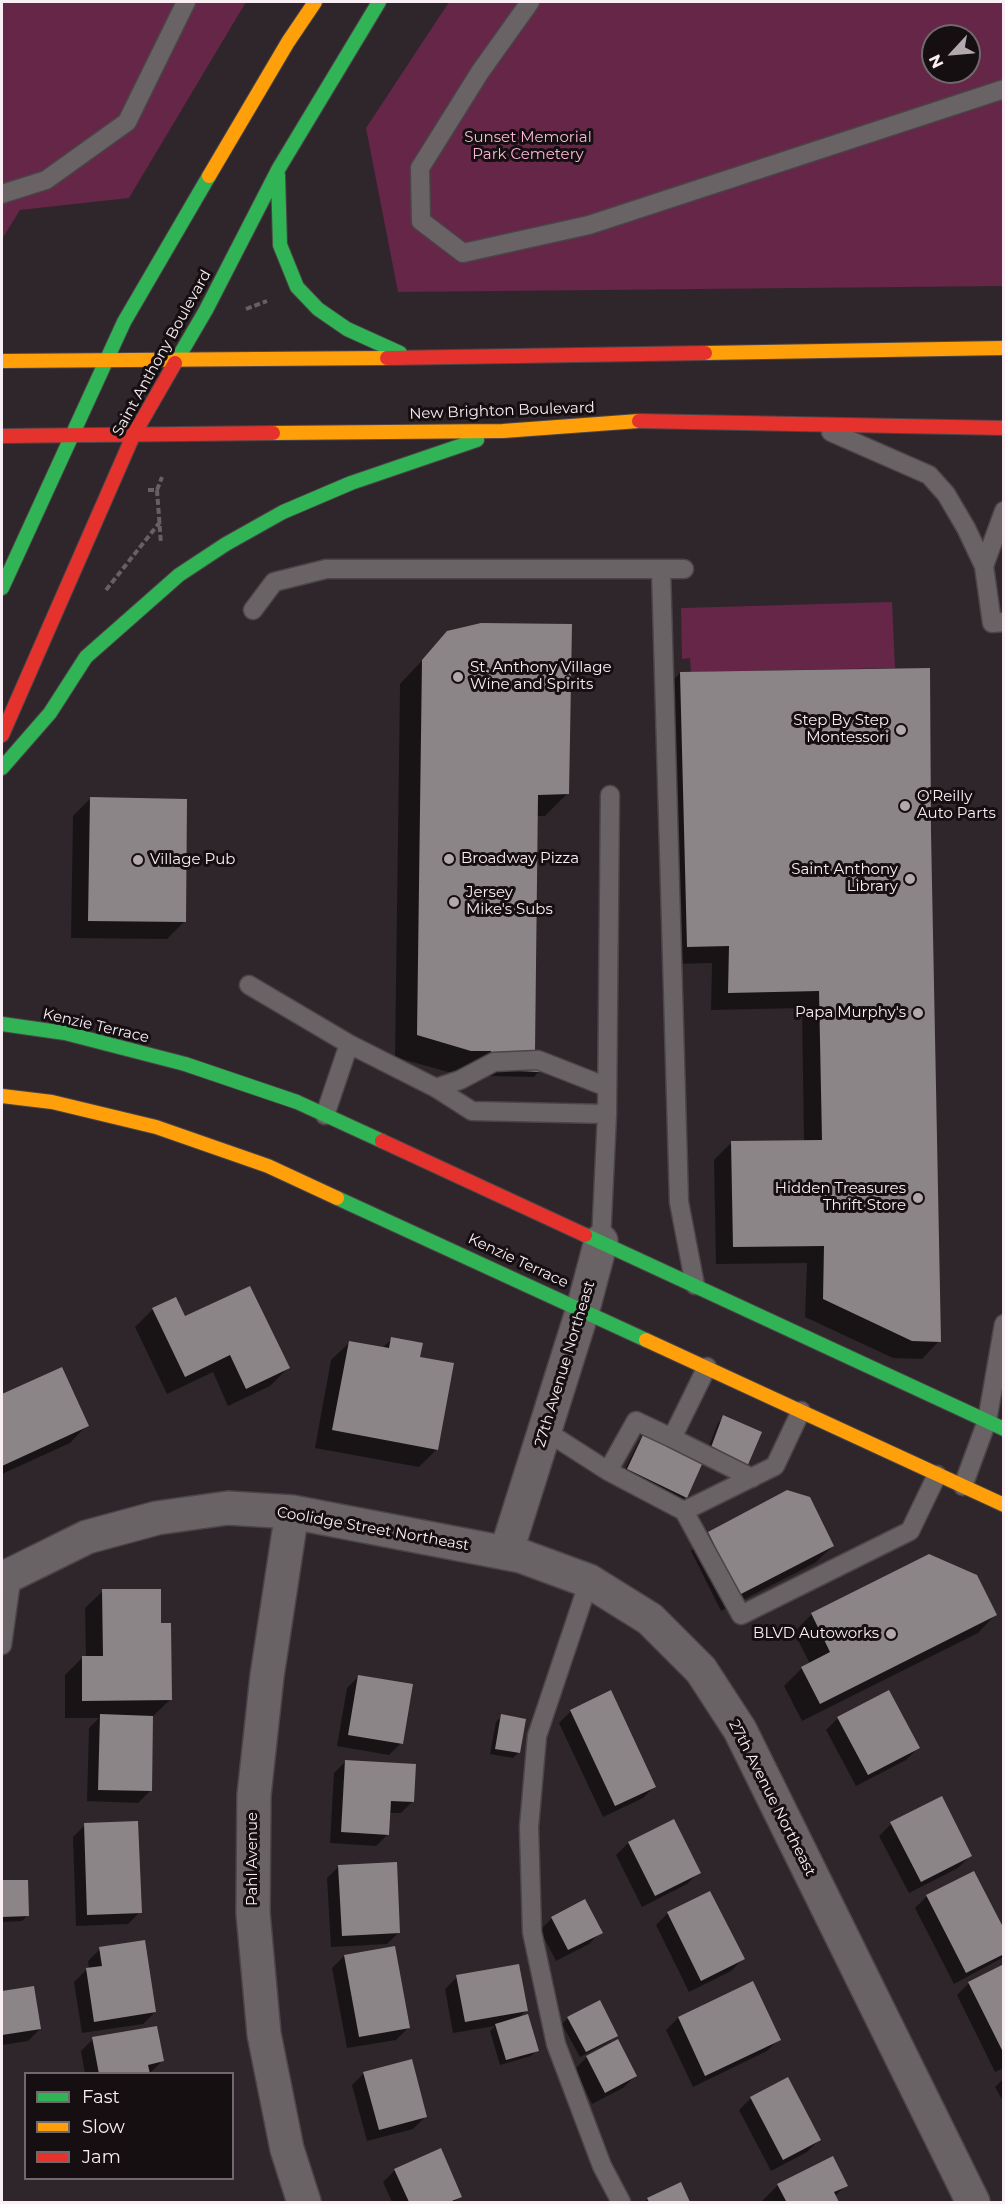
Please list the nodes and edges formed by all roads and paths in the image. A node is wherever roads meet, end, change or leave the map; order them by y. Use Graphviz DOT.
graph roads {
  1 [pos="186,2"];
  2 [pos="315,2"];
  3 [pos="379,2"];
  4 [pos="530,2"];
  5 [pos="1004,89"];
  6 [pos="279,168"];
  7 [pos="2,194"];
  8 [pos="275,298"];
  9 [pos="238,313"];
  10 [pos="1004,348"];
  11 [pos="410,357"];
  12 [pos="106,360"];
  13 [pos="2,361"];
  14 [pos="178,361"];
  15 [pos="815,425"];
  16 [pos="1004,428"];
  17 [pos="503,431"];
  18 [pos="71,435"];
  19 [pos="2,436"];
  20 [pos="133,436"];
  21 [pos="162,477"];
  22 [pos="141,489"];
  23 [pos="157,490"];
  24 [pos="1004,512"];
  25 [pos="160,522"];
  26 [pos="162,553"];
  27 [pos="984,566"];
  28 [pos="662,569"];
  29 [pos="684,569"];
  30 [pos="2,588"];
  31 [pos="101,596"];
  32 [pos="253,610"];
  33 [pos="998,622"];
  34 [pos="2,735"];
  35 [pos="2,768"];
  36 [pos="610,795"];
  37 [pos="249,985"];
  38 [pos="2,1024"];
  39 [pos="349,1044"];
  40 [pos="436,1088"];
  41 [pos="608,1088"];
  42 [pos="2,1096"];
  43 [pos="52,1102"];
  44 [pos="22,1113"];
  45 [pos="607,1114"];
  46 [pos="325,1115"];
  47 [pos="601,1241"];
  48 [pos="695,1285"];
  49 [pos="582,1309"];
  50 [pos="1004,1324"];
  51 [pos="707,1367"];
  52 [pos="801,1411"];
  53 [pos="995,1425"];
  54 [pos="544,1430"];
  55 [pos="672,1438"];
  56 [pos="608,1471"];
  57 [pos="937,1474"];
  58 [pos="752,1478"];
  59 [pos="963,1486"];
  60 [pos="1004,1505"];
  61 [pos="684,1511"];
  62 [pos="292,1512"];
  63 [pos="506,1553"];
  64 [pos="7,1577"];
  65 [pos="589,1581"];
  66 [pos="2,1645"];
  67 [pos="304,2202"];
  68 [pos="621,2202"];
  69 [pos="973,2202"];
  1 -- 7 [label="lane"];
  2 -- 12 [label="main road"];
  3 -- 6 [label="main road, Saint Anthony Boulevard"];
  4 -- 5 [label="lane"];
  6 -- 11 [label="main road"];
  6 -- 14 [label="main road, Saint Anthony Boulevard"];
  8 -- 9 [label="path"];
  10 -- 11 [label="main road"];
  11 -- 14 [label="main road"];
  12 -- 13 [label="main road"];
  12 -- 14 [label="main road"];
  12 -- 18 [label="main road"];
  14 -- 20 [label="main road, Saint Anthony Boulevard"];
  15 -- 16 [label="main road, New Brighton Boulevard"];
  15 -- 17 [label="main road, New Brighton Boulevard"];
  15 -- 27 [label="lane"];
  17 -- 20 [label="main road, New Brighton Boulevard"];
  17 -- 35 [label="main road"];
  18 -- 19 [label="main road, New Brighton Boulevard"];
  18 -- 20 [label="main road, New Brighton Boulevard"];
  18 -- 30 [label="main road"];
  20 -- 34 [label="main road, Saint Anthony Boulevard"];
  21 -- 23 [label="path"];
  22 -- 23 [label="path"];
  23 -- 25 [label="path"];
  24 -- 27 [label="lane"];
  25 -- 26 [label="path"];
  25 -- 31 [label="path"];
  27 -- 33 [label="lane"];
  28 -- 29 [label="lane"];
  28 -- 32 [label="lane"];
  28 -- 48 [label="lane"];
  36 -- 41 [label="lane"];
  37 -- 39 [label="lane"];
  38 -- 46 [label="main road, Kenzie Terrace"];
  39 -- 40 [label="lane"];
  39 -- 46 [label="lane"];
  40 -- 41 [label="lane"];
  40 -- 45 [label="lane"];
  41 -- 45 [label="lane"];
  42 -- 43 [label="main road, Kenzie Terrace"];
  43 -- 44 [label="main road"];
  43 -- 49 [label="main road, Kenzie Terrace"];
  45 -- 47 [label="lane"];
  46 -- 47 [label="main road, Kenzie Terrace"];
  47 -- 48 [label="main road, Kenzie Terrace"];
  47 -- 49 [label="street, 27th Avenue Northeast"];
  48 -- 53 [label="main road, Kenzie Terrace"];
  49 -- 51 [label="main road, Kenzie Terrace"];
  49 -- 54 [label="street, 27th Avenue Northeast"];
  50 -- 53 [label="lane"];
  51 -- 52 [label="main road, Kenzie Terrace"];
  51 -- 55 [label="lane"];
  52 -- 57 [label="main road, Kenzie Terrace"];
  52 -- 58 [label="lane"];
  53 -- 59 [label="lane"];
  54 -- 56 [label="lane"];
  54 -- 63 [label="street, 27th Avenue Northeast"];
  55 -- 56 [label="lane"];
  55 -- 58 [label="lane"];
  56 -- 61 [label="lane"];
  57 -- 59 [label="main road, Kenzie Terrace"];
  57 -- 61 [label="lane"];
  58 -- 61 [label="lane"];
  59 -- 60 [label="main road, Kenzie Terrace"];
  62 -- 63 [label="street, Coolidge Street Northeast"];
  62 -- 64 [label="street, Coolidge Street Northeast"];
  62 -- 67 [label="street, Pahl Avenue"];
  63 -- 65 [label="street, 27th Avenue Northeast"];
  64 -- 66 [label="lane"];
  65 -- 68 [label="lane"];
  65 -- 69 [label="street, 27th Avenue Northeast"];
}
